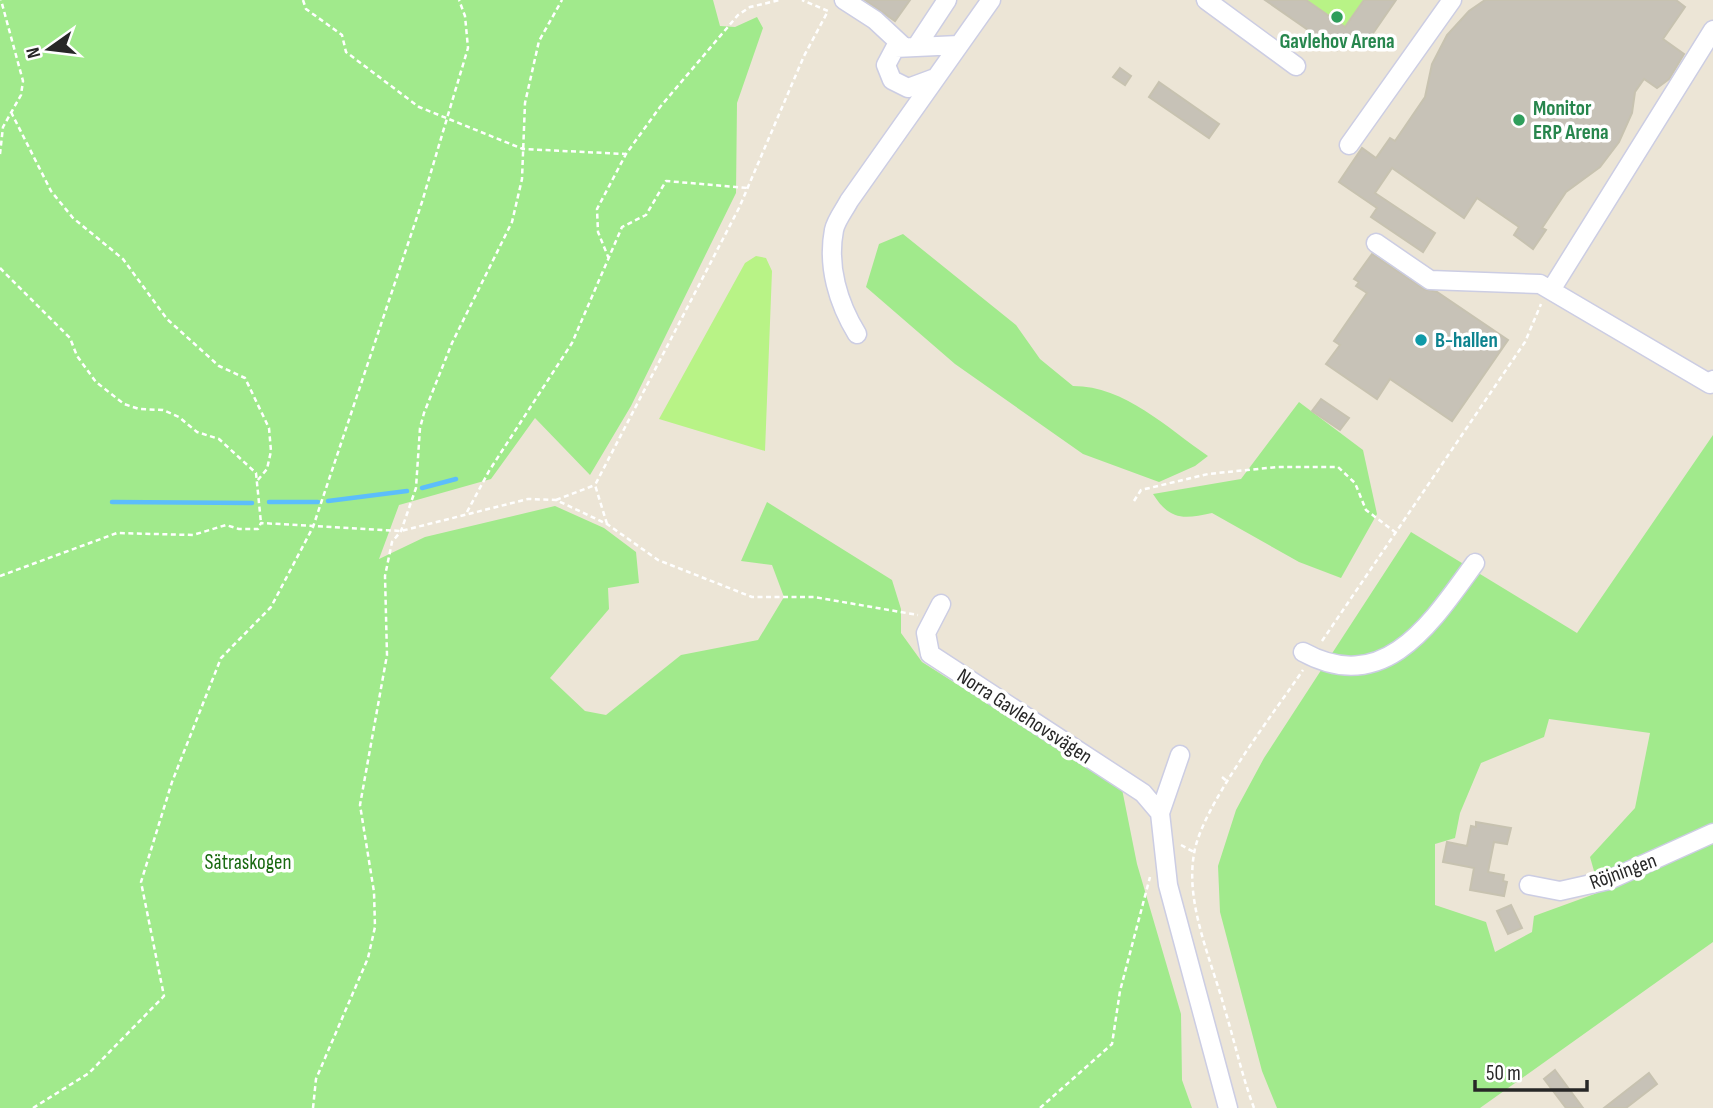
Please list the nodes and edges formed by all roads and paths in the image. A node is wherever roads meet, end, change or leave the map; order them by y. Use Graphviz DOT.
graph roads {
  1 [pos="1,0"];
  2 [pos="303,0"];
  3 [pos="459,0"];
  4 [pos="562,0"];
  5 [pos="780,0"];
  6 [pos="802,0"];
  7 [pos="844,0"];
  8 [pos="947,0"];
  9 [pos="991,0"];
  10 [pos="1206,0"];
  11 [pos="1452,0"];
  12 [pos="1713,30"];
  13 [pos="959,45"];
  14 [pos="910,47"];
  15 [pos="1296,66"];
  16 [pos="935,78"];
  17 [pos="11,112"];
  18 [pos="447,118"];
  19 [pos="1349,145"];
  20 [pos="523,149"];
  21 [pos="0,154"];
  22 [pos="626,154"];
  23 [pos="748,188"];
  24 [pos="1376,243"];
  25 [pos="609,259"];
  26 [pos="0,268"];
  27 [pos="1550,290"];
  28 [pos="857,334"];
  29 [pos="1713,380"];
  30 [pos="257,481"];
  31 [pos="595,485"];
  32 [pos="556,500"];
  33 [pos="1133,501"];
  34 [pos="467,512"];
  35 [pos="261,523"];
  36 [pos="607,524"];
  37 [pos="313,527"];
  38 [pos="401,531"];
  39 [pos="1395,532"];
  40 [pos="1475,563"];
  41 [pos="0,576"];
  42 [pos="936,611"];
  43 [pos="1307,654"];
  44 [pos="1180,755"];
  45 [pos="1222,777"];
  46 [pos="1228,782"];
  47 [pos="1160,813"];
  48 [pos="1713,834"];
  49 [pos="1152,872"];
  50 [pos="1529,885"];
  51 [pos="33,1108"];
  52 [pos="313,1108"];
  53 [pos="1040,1108"];
  54 [pos="1228,1108"];
  55 [pos="1254,1108"];
  1 -- 17 [label="path"];
  2 -- 18 [label="path"];
  3 -- 18 [label="path"];
  4 -- 20 [label="path"];
  5 -- 22 [label="path"];
  6 -- 23 [label="path"];
  7 -- 14 [label="street"];
  8 -- 14 [label="street"];
  9 -- 13 [label="street"];
  10 -- 15 [label="street"];
  11 -- 19 [label="street"];
  12 -- 27 [label="street"];
  13 -- 14 [label="street"];
  13 -- 16 [label="street"];
  14 -- 16 [label="street"];
  16 -- 28 [label="street"];
  17 -- 21 [label="path"];
  17 -- 30 [label="path"];
  18 -- 20 [label="path"];
  18 -- 37 [label="path"];
  20 -- 22 [label="path"];
  20 -- 38 [label="path"];
  22 -- 25 [label="path"];
  23 -- 25 [label="path"];
  23 -- 31 [label="path"];
  24 -- 27 [label="street"];
  25 -- 34 [label="path"];
  26 -- 30 [label="path"];
  27 -- 29 [label="street"];
  27 -- 39 [label="path"];
  30 -- 35 [label="path"];
  31 -- 32 [label="path"];
  31 -- 36 [label="path"];
  32 -- 34 [label="path"];
  32 -- 36 [label="path"];
  33 -- 39 [label="path"];
  34 -- 38 [label="path"];
  35 -- 37 [label="path"];
  35 -- 41 [label="path"];
  36 -- 42 [label="path"];
  37 -- 38 [label="path"];
  37 -- 51 [label="path"];
  38 -- 52 [label="path"];
  39 -- 43 [label="path"];
  40 -- 43 [label="street"];
  42 -- 47 [label="street, Norra Gavlehovsvägen"];
  43 -- 46 [label="path"];
  44 -- 47 [label="street"];
  45 -- 46 [label="path"];
  46 -- 55 [label="path"];
  47 -- 54 [label="street"];
  48 -- 50 [label="street, Röjningen"];
  49 -- 53 [label="path"];
}
